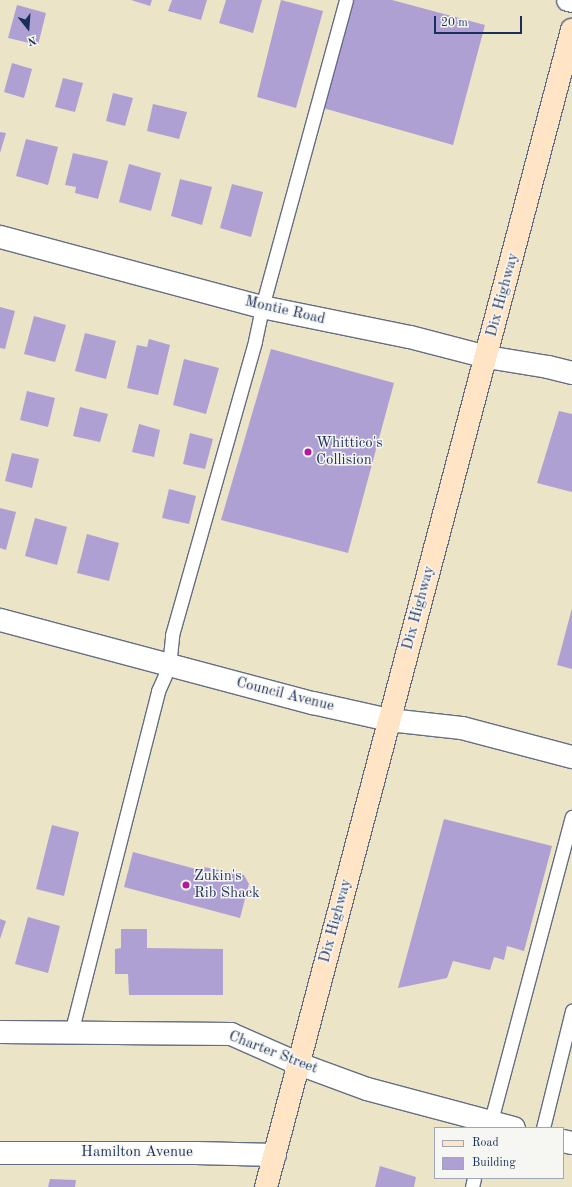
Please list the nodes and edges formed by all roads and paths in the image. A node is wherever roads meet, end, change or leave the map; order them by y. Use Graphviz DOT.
graph roads {
  1 [pos="346,0"];
  2 [pos="568,0"];
  3 [pos="572,0"];
  4 [pos="572,30"];
  5 [pos="0,237"];
  6 [pos="262,307"];
  7 [pos="487,357"];
  8 [pos="572,374"];
  9 [pos="0,620"];
  10 [pos="169,666"];
  11 [pos="389,720"];
  12 [pos="572,757"];
  13 [pos="572,817"];
  14 [pos="572,1011"];
  15 [pos="0,1032"];
  16 [pos="71,1033"];
  17 [pos="299,1064"];
  18 [pos="490,1125"];
  19 [pos="506,1127"];
  20 [pos="543,1127"];
  21 [pos="0,1152"];
  22 [pos="275,1155"];
  23 [pos="266,1187"];
  1 -- 6 [label="lane"];
  2 -- 3 [label="street"];
  4 -- 7 [label="main road, Dix Highway"];
  5 -- 6 [label="street, Montie Road"];
  6 -- 7 [label="street, Montie Road"];
  6 -- 10 [label="lane"];
  7 -- 8 [label="street, Montie Road"];
  7 -- 11 [label="main road, Dix Highway"];
  9 -- 10 [label="street, Council Avenue"];
  10 -- 11 [label="street, Council Avenue"];
  10 -- 16 [label="lane"];
  11 -- 12 [label="street, Council Avenue"];
  11 -- 17 [label="main road, Dix Highway"];
  13 -- 18 [label="lane"];
  14 -- 20 [label="lane"];
  15 -- 16 [label="street, Charter Street"];
  16 -- 17 [label="street, Charter Street"];
  17 -- 18 [label="street, Charter Street"];
  17 -- 22 [label="main road, Dix Highway"];
  18 -- 19 [label="street, Charter Street"];
  21 -- 22 [label="street, Hamilton Avenue"];
  22 -- 23 [label="main road, Dix Highway"];
}
